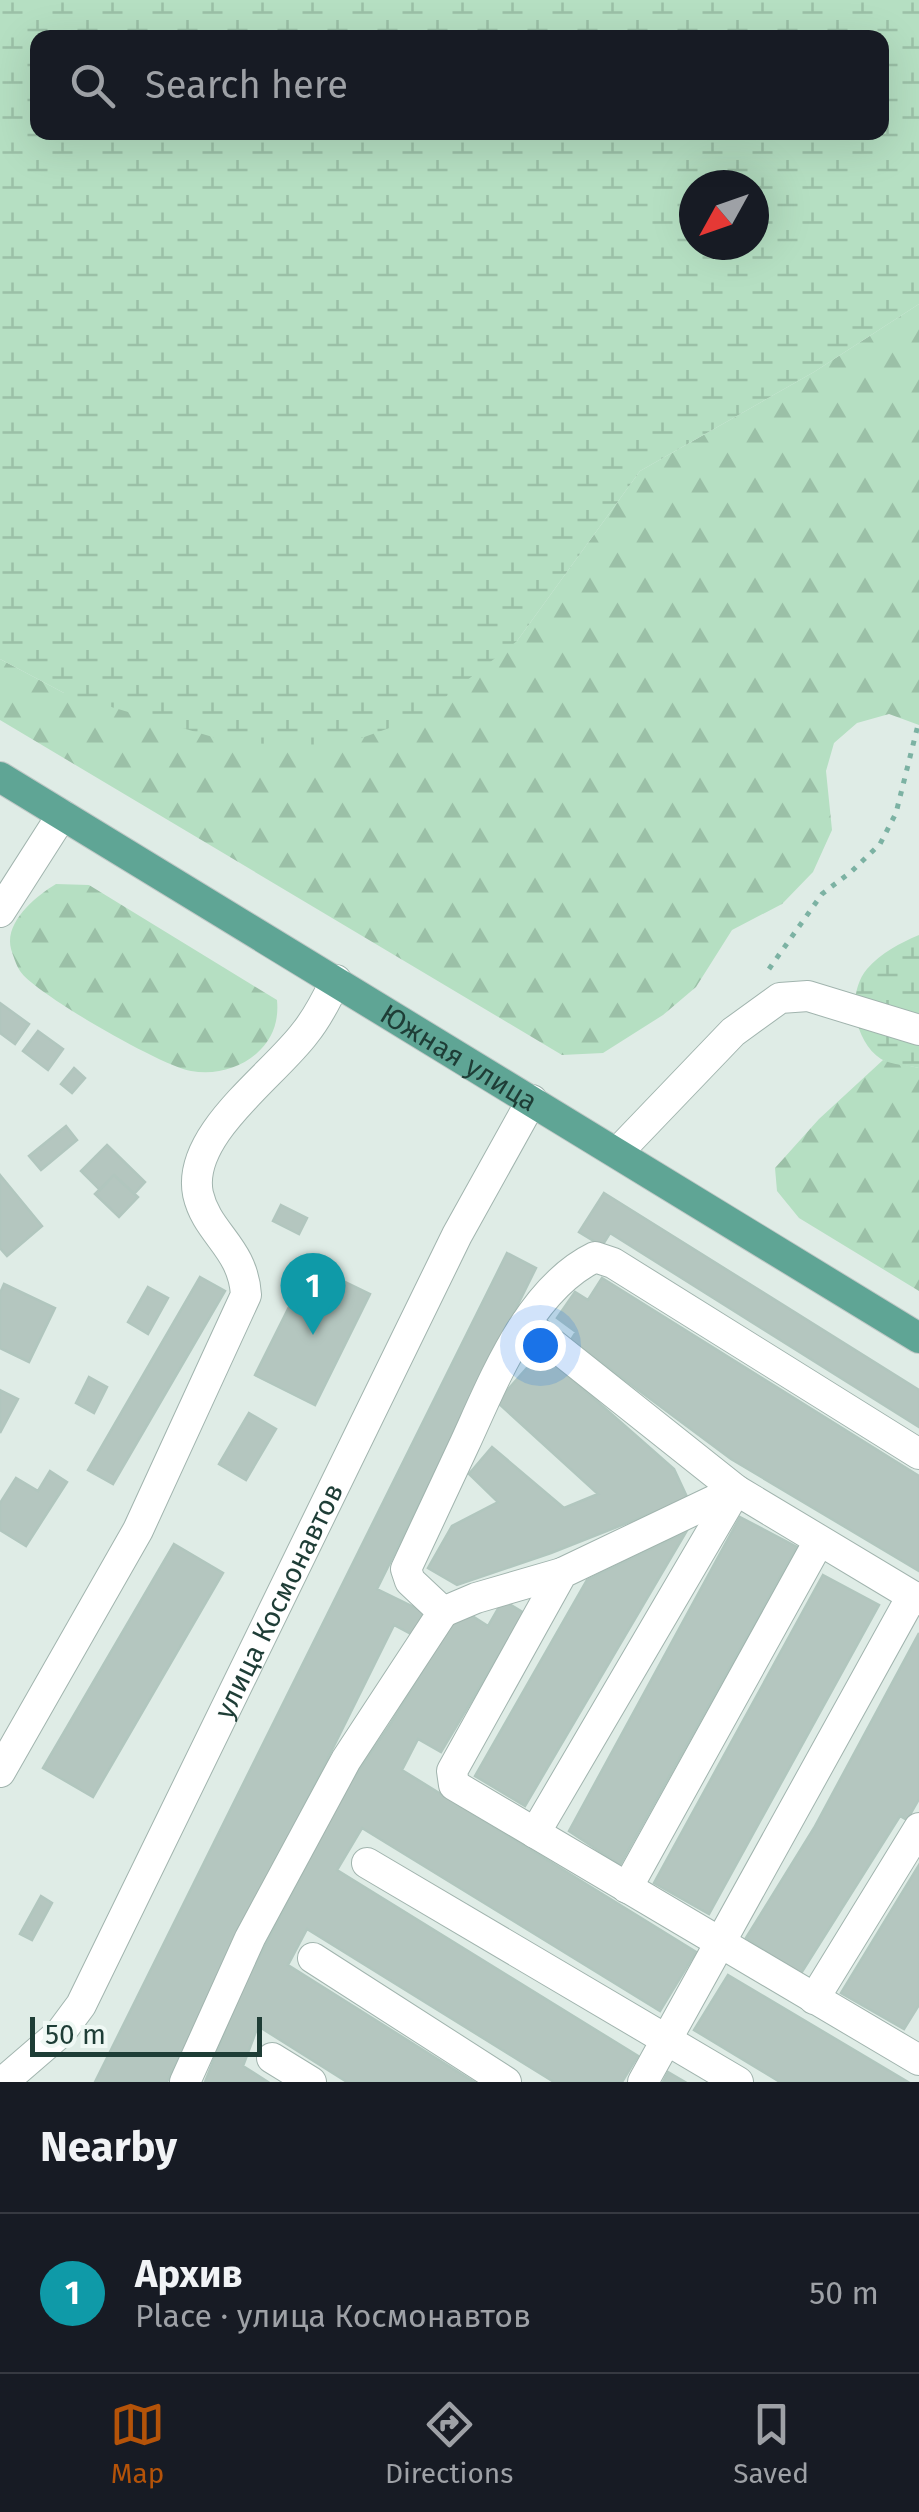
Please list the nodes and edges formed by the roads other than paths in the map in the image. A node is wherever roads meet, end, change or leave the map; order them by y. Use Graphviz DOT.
graph roads {
  1 [pos="0,778"];
  2 [pos="62,815"];
  3 [pos="0,912"];
  4 [pos="336,980"];
  5 [pos="919,1030"];
  6 [pos="532,1100"];
  7 [pos="617,1152"];
  8 [pos="526,1323"];
  9 [pos="919,1338"];
  10 [pos="919,1454"];
  11 [pos="736,1490"];
  12 [pos="819,1541"];
  13 [pos="562,1573"];
  14 [pos="915,1598"];
  15 [pos="443,1612"];
  16 [pos="0,1772"];
  17 [pos="919,1828"];
  18 [pos="535,1832"];
  19 [pos="367,1863"];
  20 [pos="627,1888"];
  21 [pos="720,1944"];
  22 [pos="312,1958"];
  23 [pos="814,1999"];
  24 [pos="667,2040"];
  25 [pos="917,2053"];
  26 [pos="272,2058"];
  27 [pos="3,2082"];
  28 [pos="184,2082"];
  29 [pos="311,2082"];
  30 [pos="506,2082"];
  31 [pos="643,2082"];
  32 [pos="738,2082"];
  1 -- 2 [label="main road, Южная улица"];
  2 -- 3 [label="street"];
  2 -- 4 [label="main road, Южная улица"];
  4 -- 6 [label="main road, Южная улица"];
  4 -- 16 [label="street"];
  5 -- 7 [label="street"];
  6 -- 7 [label="main road, Южная улица"];
  6 -- 27 [label="street, улица Космонавтов"];
  7 -- 9 [label="main road, Южная улица"];
  8 -- 10 [label="street"];
  8 -- 11 [label="street"];
  8 -- 15 [label="street"];
  11 -- 12 [label="street"];
  11 -- 13 [label="street"];
  11 -- 18 [label="street"];
  12 -- 14 [label="street"];
  12 -- 20 [label="street"];
  13 -- 15 [label="street"];
  13 -- 18 [label="street"];
  14 -- 21 [label="street"];
  15 -- 28 [label="street"];
  17 -- 23 [label="street"];
  18 -- 20 [label="street"];
  19 -- 24 [label="street"];
  20 -- 21 [label="street"];
  21 -- 23 [label="street"];
  21 -- 24 [label="street"];
  22 -- 30 [label="street"];
  23 -- 25 [label="street"];
  24 -- 31 [label="street"];
  24 -- 32 [label="street"];
  26 -- 29 [label="street"];
}
